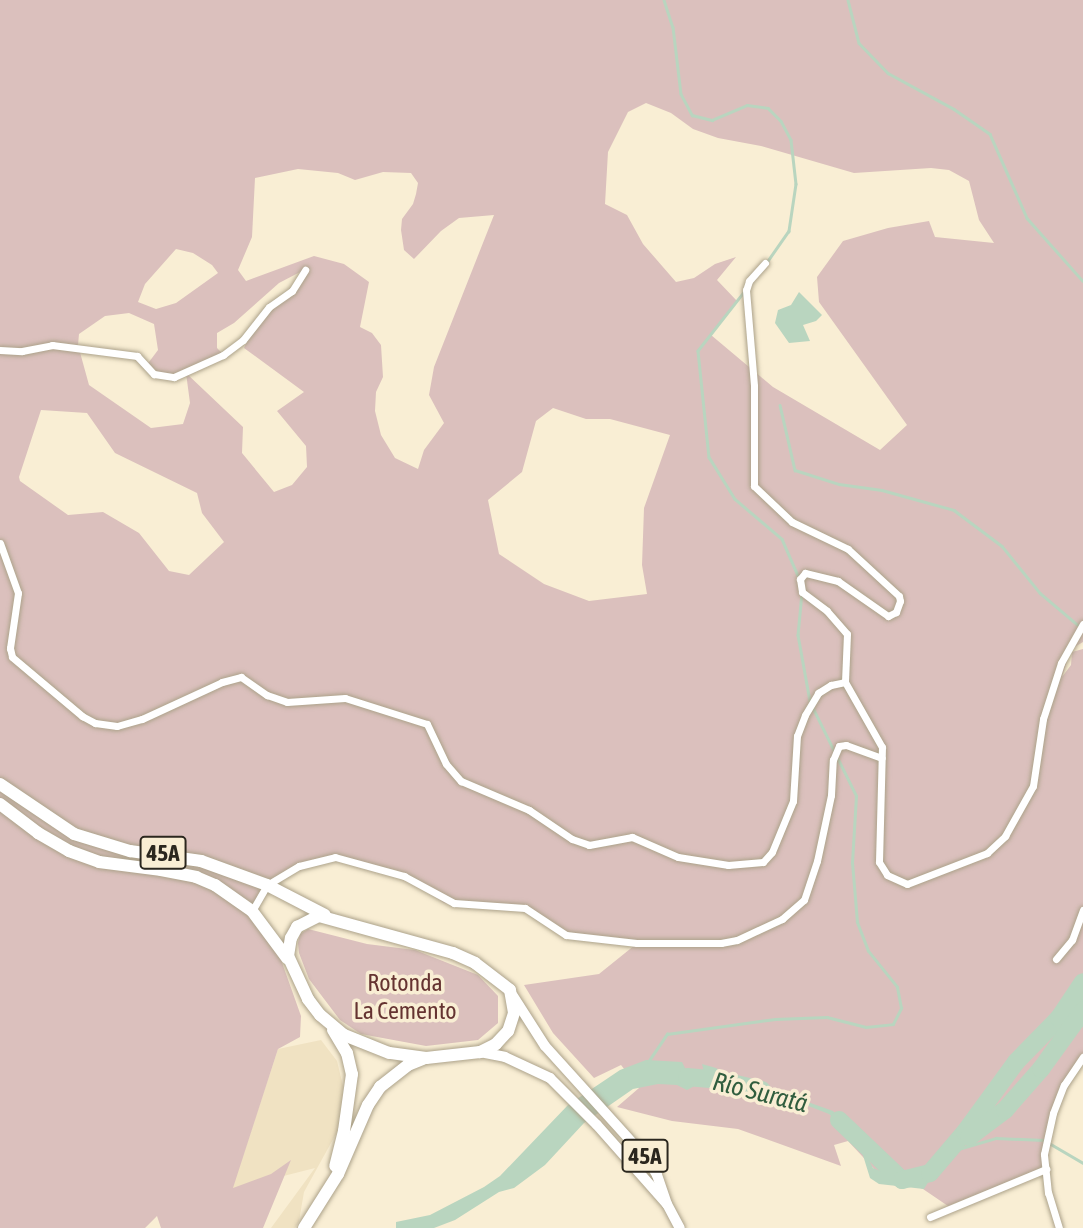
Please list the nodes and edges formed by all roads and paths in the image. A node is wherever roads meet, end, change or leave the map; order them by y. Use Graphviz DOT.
graph roads {
  1 [pos="765,263"];
  2 [pos="305,270"];
  3 [pos="0,350"];
  4 [pos="0,543"];
  5 [pos="1083,624"];
  6 [pos="845,682"];
  7 [pos="882,758"];
  8 [pos="0,783"];
  9 [pos="0,804"];
  10 [pos="267,885"];
  11 [pos="1083,910"];
  12 [pos="252,911"];
  13 [pos="332,917"];
  14 [pos="1056,959"];
  15 [pos="292,968"];
  16 [pos="510,990"];
  17 [pos="327,1021"];
  18 [pos="480,1052"];
  19 [pos="1083,1057"];
  20 [pos="426,1058"];
  21 [pos="1046,1169"];
  22 [pos="667,1204"];
  23 [pos="312,1216"];
  24 [pos="930,1217"];
  25 [pos="304,1228"];
  26 [pos="680,1228"];
  27 [pos="1059,1228"];
  1 -- 6 [label="street"];
  2 -- 3 [label="street"];
  4 -- 6 [label="street"];
  5 -- 7 [label="street"];
  6 -- 7 [label="street"];
  7 -- 10 [label="street"];
  8 -- 10 [label="highway, 45A"];
  9 -- 12 [label="highway, 45A"];
  10 -- 12 [label="street"];
  10 -- 13 [label="highway, 45A"];
  11 -- 14 [label="street"];
  12 -- 15 [label="highway, 45A"];
  13 -- 15 [label="highway"];
  13 -- 16 [label="highway, 45A"];
  15 -- 17 [label="highway, 45A"];
  16 -- 18 [label="highway"];
  16 -- 22 [label="main road, 45A"];
  17 -- 20 [label="highway, 45A"];
  17 -- 23 [label="highway"];
  18 -- 20 [label="highway, 45A"];
  18 -- 22 [label="main road, 45A"];
  19 -- 21 [label="street"];
  20 -- 23 [label="highway"];
  21 -- 24 [label="street"];
  21 -- 27 [label="street"];
  22 -- 26 [label="main road, 45A"];
  23 -- 25 [label="highway"];
}
